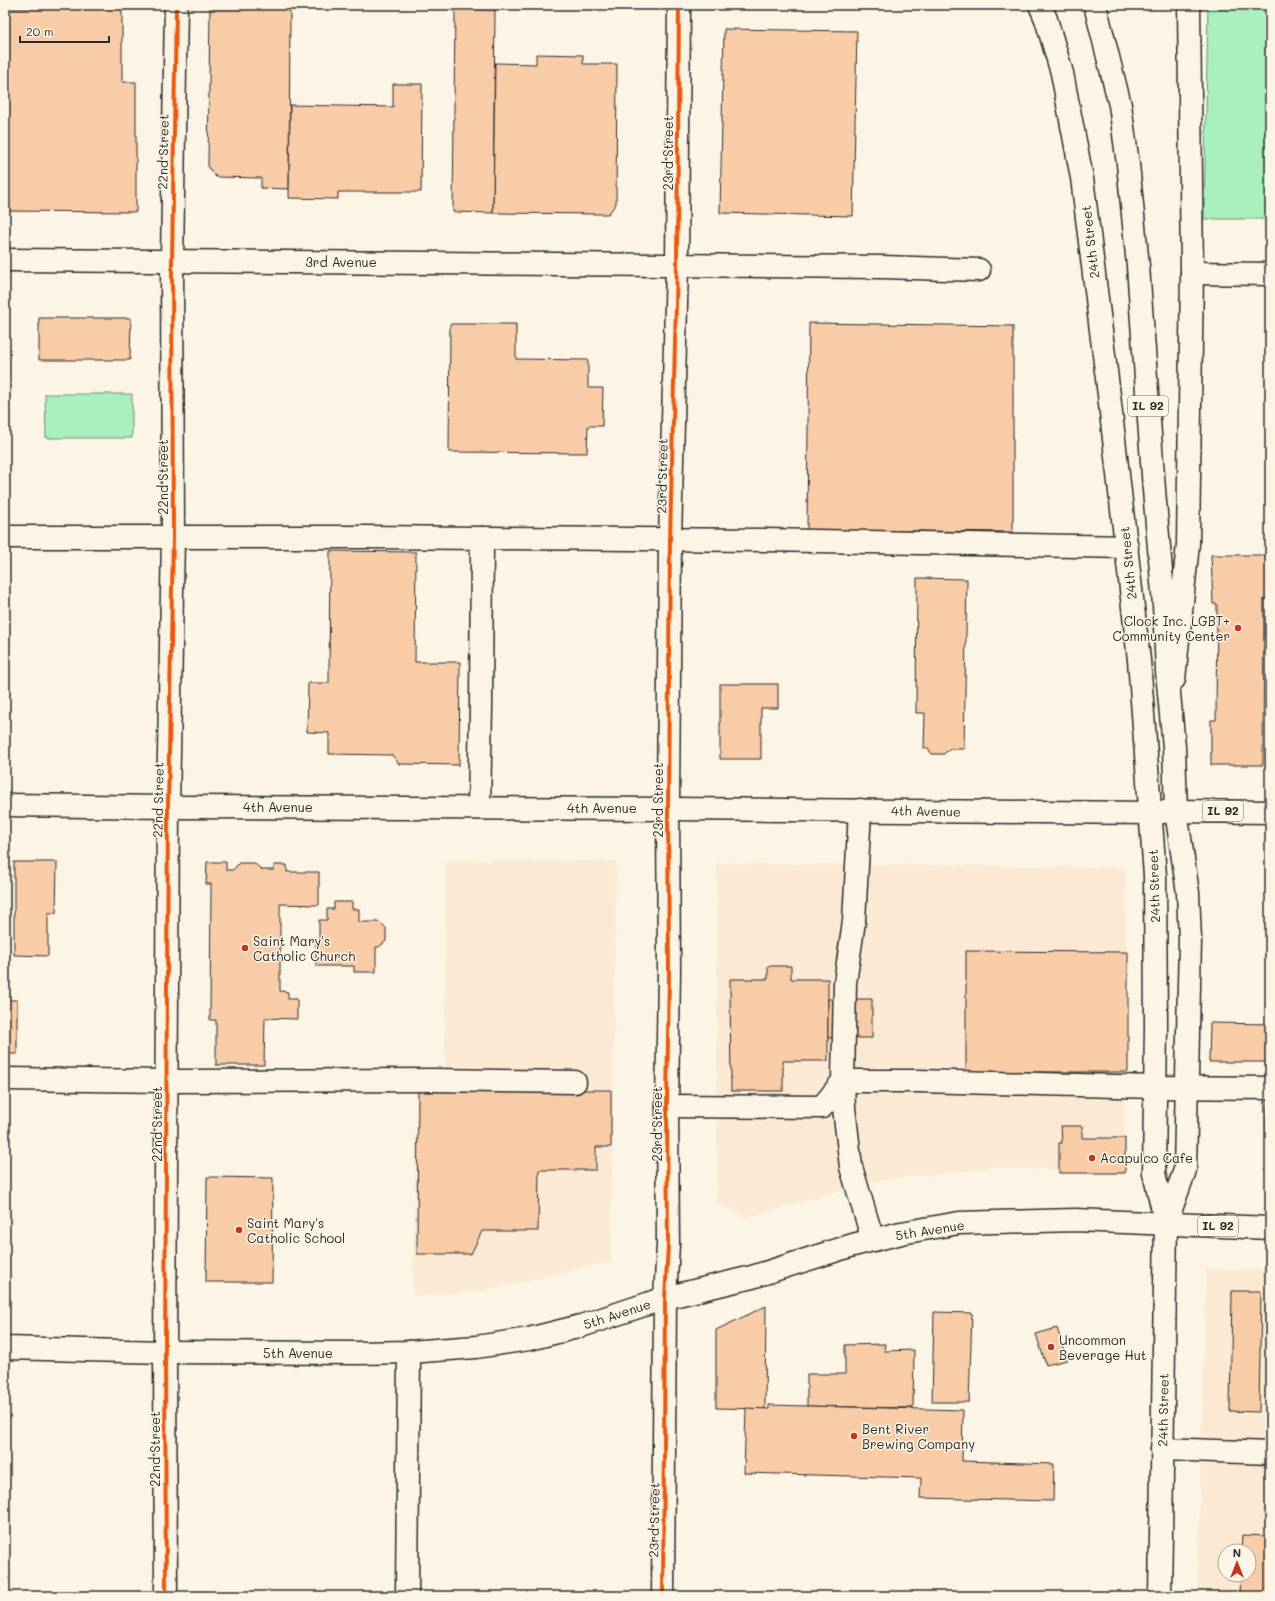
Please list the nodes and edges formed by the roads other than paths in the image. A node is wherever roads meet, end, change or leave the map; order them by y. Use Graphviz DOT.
graph roads {
  1 [pos="176,5"];
  2 [pos="679,5"];
  3 [pos="1040,5"];
  4 [pos="1095,5"];
  5 [pos="1189,5"];
  6 [pos="5,260"];
  7 [pos="172,261"];
  8 [pos="677,266"];
  9 [pos="979,270"];
  10 [pos="1192,273"];
  11 [pos="1270,274"];
  12 [pos="5,537"];
  13 [pos="173,537"];
  14 [pos="482,538"];
  15 [pos="670,540"];
  16 [pos="1126,547"];
  17 [pos="1170,711"];
  18 [pos="5,805"];
  19 [pos="168,807"];
  20 [pos="479,808"];
  21 [pos="668,809"];
  22 [pos="860,810"];
  23 [pos="1176,811"];
  24 [pos="1150,812"];
  25 [pos="1270,812"];
  26 [pos="5,1079"];
  27 [pos="167,1081"];
  28 [pos="843,1081"];
  29 [pos="575,1082"];
  30 [pos="1155,1087"];
  31 [pos="1188,1087"];
  32 [pos="1270,1088"];
  33 [pos="667,1106"];
  34 [pos="1166,1223"];
  35 [pos="1270,1228"];
  36 [pos="873,1240"];
  37 [pos="665,1298"];
  38 [pos="5,1348"];
  39 [pos="165,1352"];
  40 [pos="409,1352"];
  41 [pos="1162,1449"];
  42 [pos="1270,1452"];
  43 [pos="166,1596"];
  44 [pos="407,1596"];
  45 [pos="663,1596"];
  46 [pos="1160,1596"];
  1 -- 7 [label="main road, 22nd Street"];
  2 -- 8 [label="main road, 23rd Street"];
  3 -- 16 [label="main road, 24th Street / IL 92"];
  4 -- 17 [label="main road, 24th Street / IL 92"];
  5 -- 10 [label="main road"];
  6 -- 7 [label="main road, 3rd Avenue"];
  7 -- 8 [label="main road, 3rd Avenue"];
  7 -- 13 [label="main road, 22nd Street"];
  8 -- 9 [label="main road, 3rd Avenue"];
  8 -- 15 [label="main road, 23rd Street"];
  10 -- 11 [label="main road"];
  10 -- 17 [label="main road"];
  12 -- 13 [label="main road"];
  13 -- 14 [label="main road"];
  13 -- 19 [label="main road, 22nd Street"];
  14 -- 15 [label="main road"];
  14 -- 20 [label="main road"];
  15 -- 16 [label="main road"];
  15 -- 21 [label="main road, 23rd Street"];
  16 -- 24 [label="main road, 24th Street / IL 92"];
  17 -- 23 [label="main road, 24th Street / IL 92"];
  18 -- 19 [label="main road, 4th Avenue"];
  19 -- 20 [label="main road, 4th Avenue"];
  19 -- 27 [label="main road, 22nd Street"];
  20 -- 21 [label="main road, 4th Avenue"];
  21 -- 22 [label="main road, 4th Avenue"];
  21 -- 33 [label="main road, 23rd Street"];
  22 -- 24 [label="main road, 4th Avenue"];
  22 -- 28 [label="main road"];
  23 -- 24 [label="main road, 4th Avenue"];
  23 -- 25 [label="main road, 4th Avenue / IL 92"];
  23 -- 31 [label="main road, 24th Street"];
  24 -- 30 [label="main road, 24th Street / IL 92"];
  26 -- 27 [label="main road"];
  27 -- 29 [label="main road"];
  27 -- 39 [label="main road, 22nd Street"];
  28 -- 30 [label="main road"];
  28 -- 33 [label="main road"];
  28 -- 36 [label="main road"];
  30 -- 31 [label="main road"];
  30 -- 34 [label="main road, 24th Street / IL 92"];
  31 -- 32 [label="main road"];
  31 -- 34 [label="main road, 24th Street"];
  33 -- 37 [label="main road, 23rd Street"];
  34 -- 35 [label="main road, 5th Avenue / IL 92"];
  34 -- 36 [label="main road, 5th Avenue"];
  34 -- 41 [label="main road, 24th Street"];
  36 -- 37 [label="main road, 5th Avenue"];
  37 -- 40 [label="main road, 5th Avenue"];
  37 -- 45 [label="main road, 23rd Street"];
  38 -- 39 [label="main road, 5th Avenue"];
  39 -- 40 [label="main road, 5th Avenue"];
  39 -- 43 [label="main road, 22nd Street"];
  40 -- 44 [label="main road"];
  41 -- 42 [label="main road"];
  41 -- 46 [label="main road, 24th Street"];
}
